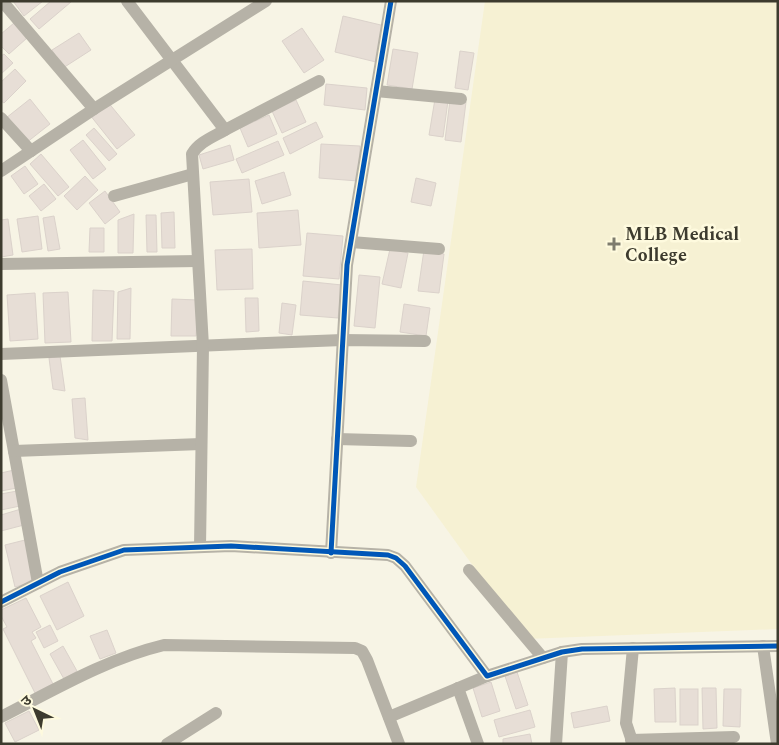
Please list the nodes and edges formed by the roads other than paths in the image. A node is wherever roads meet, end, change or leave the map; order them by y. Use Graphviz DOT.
graph roads {
  1 [pos="2,1"];
  2 [pos="127,1"];
  3 [pos="266,1"];
  4 [pos="391,1"];
  5 [pos="248,6"];
  6 [pos="171,61"];
  7 [pos="319,81"];
  8 [pos="376,91"];
  9 [pos="461,99"];
  10 [pos="94,109"];
  11 [pos="1,118"];
  12 [pos="225,130"];
  13 [pos="31,152"];
  14 [pos="1,171"];
  15 [pos="193,174"];
  16 [pos="114,196"];
  17 [pos="351,242"];
  18 [pos="439,249"];
  19 [pos="198,261"];
  20 [pos="1,264"];
  21 [pos="342,340"];
  22 [pos="425,341"];
  23 [pos="202,346"];
  24 [pos="1,354"];
  25 [pos="1,380"];
  26 [pos="4,407"];
  27 [pos="337,439"];
  28 [pos="411,442"];
  29 [pos="201,444"];
  30 [pos="14,451"];
  31 [pos="200,547"];
  32 [pos="331,553"];
  33 [pos="468,570"];
  34 [pos="38,583"];
  35 [pos="1,602"];
  36 [pos="763,646"];
  37 [pos="778,646"];
  38 [pos="633,648"];
  39 [pos="562,652"];
  40 [pos="542,658"];
  41 [pos="487,676"];
  42 [pos="458,688"];
  43 [pos="216,713"];
  44 [pos="1,717"];
  45 [pos="389,717"];
  46 [pos="734,737"];
  47 [pos="632,742"];
  48 [pos="167,744"];
  49 [pos="399,744"];
  50 [pos="478,744"];
  51 [pos="556,744"];
  52 [pos="777,744"];
  1 -- 10 [label="street"];
  2 -- 6 [label="street"];
  3 -- 5 [label="street"];
  4 -- 8 [label="street"];
  5 -- 6 [label="street"];
  6 -- 10 [label="street"];
  6 -- 12 [label="street"];
  7 -- 12 [label="street"];
  8 -- 9 [label="street"];
  8 -- 17 [label="street"];
  10 -- 13 [label="street"];
  11 -- 13 [label="street"];
  12 -- 15 [label="street"];
  13 -- 14 [label="street"];
  15 -- 16 [label="street"];
  15 -- 19 [label="street"];
  17 -- 18 [label="street"];
  17 -- 21 [label="street"];
  19 -- 20 [label="street"];
  19 -- 23 [label="street"];
  21 -- 22 [label="street"];
  21 -- 23 [label="street"];
  21 -- 27 [label="street"];
  23 -- 24 [label="street"];
  23 -- 29 [label="street"];
  25 -- 26 [label="street"];
  26 -- 30 [label="street"];
  27 -- 28 [label="street"];
  27 -- 32 [label="street"];
  29 -- 30 [label="street"];
  29 -- 31 [label="street"];
  30 -- 34 [label="street"];
  31 -- 32 [label="street"];
  31 -- 34 [label="street"];
  32 -- 41 [label="street"];
  33 -- 40 [label="street"];
  34 -- 35 [label="street"];
  36 -- 37 [label="street"];
  36 -- 38 [label="street"];
  36 -- 52 [label="street"];
  38 -- 39 [label="street"];
  38 -- 47 [label="street"];
  39 -- 40 [label="street"];
  39 -- 51 [label="street"];
  40 -- 41 [label="street"];
  41 -- 42 [label="street"];
  42 -- 45 [label="street"];
  42 -- 50 [label="street"];
  43 -- 48 [label="street"];
  44 -- 45 [label="street"];
  45 -- 49 [label="street"];
  46 -- 47 [label="street"];
}
